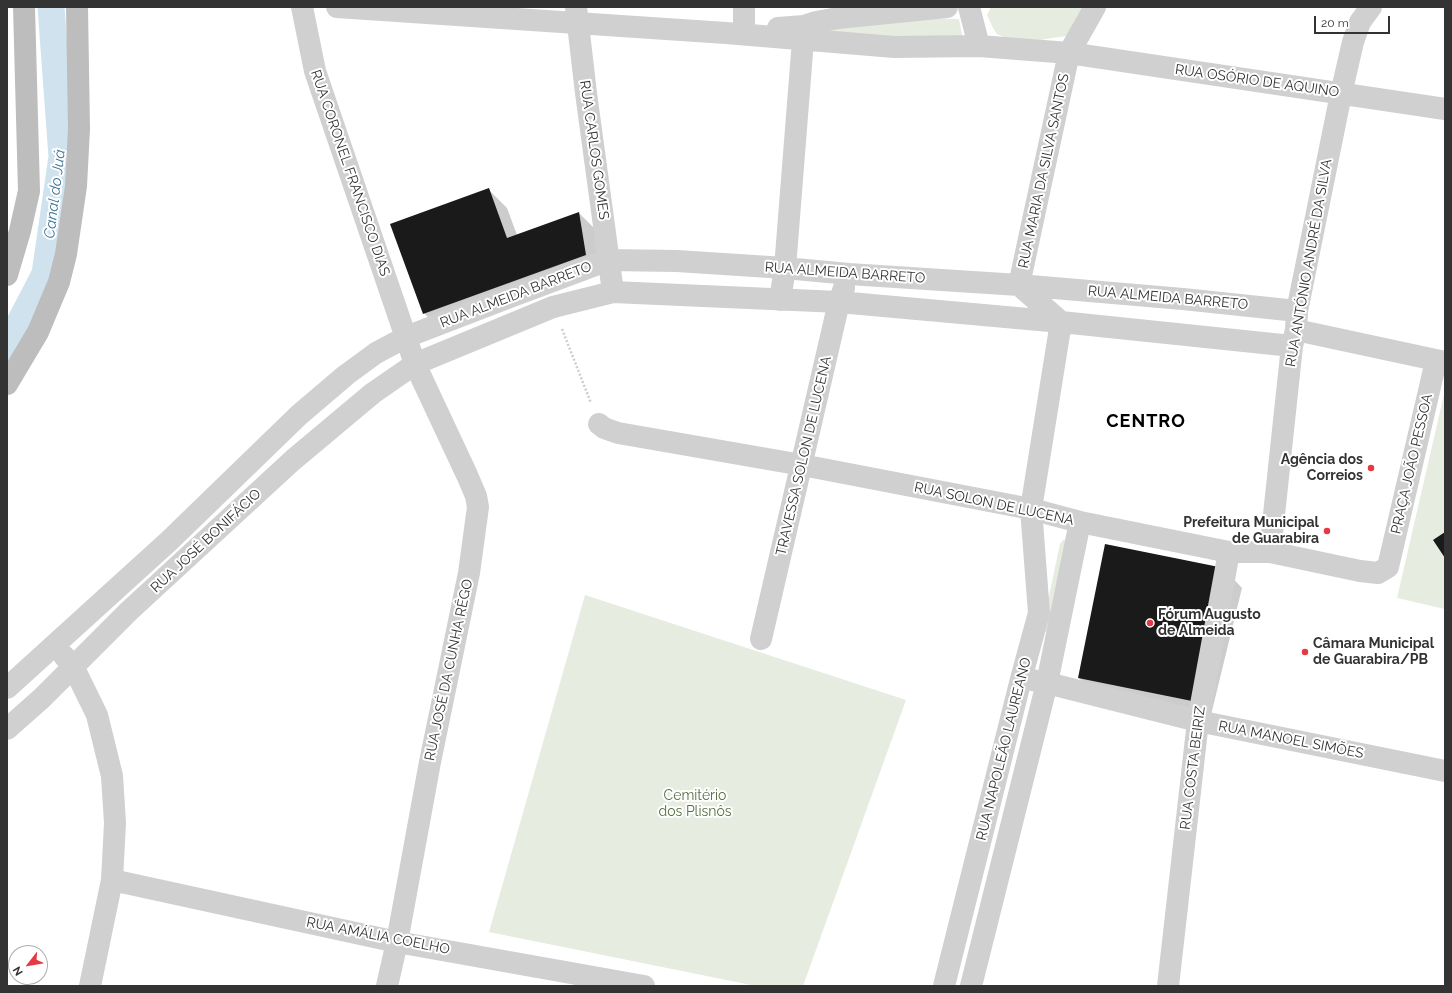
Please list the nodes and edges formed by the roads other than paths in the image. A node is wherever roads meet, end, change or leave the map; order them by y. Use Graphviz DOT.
graph roads {
  1 [pos="24,7"];
  2 [pos="77,7"];
  3 [pos="302,7"];
  4 [pos="337,7"];
  5 [pos="744,7"];
  6 [pos="947,7"];
  7 [pos="969,7"];
  8 [pos="1095,7"];
  9 [pos="1371,7"];
  10 [pos="577,15"];
  11 [pos="735,32"];
  12 [pos="803,40"];
  13 [pos="980,46"];
  14 [pos="1069,53"];
  15 [pos="1341,94"];
  16 [pos="1445,109"];
  17 [pos="609,260"];
  18 [pos="785,268"];
  19 [pos="849,274"];
  20 [pos="7,276"];
  21 [pos="1019,285"];
  22 [pos="613,292"];
  23 [pos="780,300"];
  24 [pos="839,302"];
  25 [pos="1061,322"];
  26 [pos="1295,329"];
  27 [pos="406,337"];
  28 [pos="1441,362"];
  29 [pos="415,364"];
  30 [pos="7,384"];
  31 [pos="600,424"];
  32 [pos="802,465"];
  33 [pos="1031,509"];
  34 [pos="1080,522"];
  35 [pos="169,542"];
  36 [pos="1229,552"];
  37 [pos="1270,552"];
  38 [pos="186,560"];
  39 [pos="1388,567"];
  40 [pos="761,639"];
  41 [pos="54,644"];
  42 [pos="73,666"];
  43 [pos="1021,679"];
  44 [pos="1047,683"];
  45 [pos="7,688"];
  46 [pos="1198,721"];
  47 [pos="7,729"];
  48 [pos="1445,771"];
  49 [pos="112,880"];
  50 [pos="398,942"];
  51 [pos="90,986"];
  52 [pos="387,986"];
  53 [pos="644,986"];
  54 [pos="944,986"];
  55 [pos="971,986"];
  56 [pos="1168,986"];
  1 -- 20 [label="street"];
  2 -- 30 [label="street"];
  3 -- 27 [label="street, RUA CORONEL FRANCISCO DIAS"];
  4 -- 10 [label="street"];
  5 -- 11 [label="street"];
  6 -- 11 [label="street"];
  7 -- 13 [label="street"];
  8 -- 14 [label="street, RUA MARIA DA SILVA SANTOS"];
  9 -- 15 [label="street, RUA ANTÓNIO ANDRÉ DA SILVA"];
  10 -- 11 [label="street"];
  10 -- 17 [label="street, RUA CARLOS GOMES"];
  11 -- 12 [label="street, RUA OSÓRIO DE AQUINO"];
  12 -- 13 [label="street, RUA OSÓRIO DE AQUINO"];
  12 -- 18 [label="street"];
  13 -- 14 [label="street, RUA OSÓRIO DE AQUINO"];
  14 -- 15 [label="street, RUA OSÓRIO DE AQUINO"];
  14 -- 21 [label="street, RUA MARIA DA SILVA SANTOS"];
  15 -- 16 [label="street, RUA OSÓRIO DE AQUINO"];
  15 -- 26 [label="street, RUA ANTÓNIO ANDRÉ DA SILVA"];
  17 -- 18 [label="street, RUA ALMEIDA BARRETO"];
  17 -- 22 [label="street, RUA CARLOS GOMES"];
  17 -- 27 [label="street, RUA ALMEIDA BARRETO"];
  18 -- 19 [label="street, RUA ALMEIDA BARRETO"];
  18 -- 23 [label="street"];
  19 -- 21 [label="street, RUA ALMEIDA BARRETO"];
  19 -- 24 [label="street, TRAVESSA SOLON DE LUCENA"];
  21 -- 25 [label="street, RUA MARIA DA SILVA SANTOS"];
  21 -- 26 [label="street, RUA ALMEIDA BARRETO"];
  22 -- 23 [label="street, RUA ALMEIDA BARRETO"];
  22 -- 29 [label="street, RUA ALMEIDA BARRETO"];
  23 -- 24 [label="street, RUA ALMEIDA BARRETO"];
  24 -- 25 [label="street, RUA ALMEIDA BARRETO"];
  24 -- 32 [label="street, TRAVESSA SOLON DE LUCENA"];
  25 -- 26 [label="street, RUA ALMEIDA BARRETO"];
  25 -- 33 [label="street, RUA NAPOLEÃO LAUREANO"];
  26 -- 28 [label="street, RUA ALMEIDA BARRETO"];
  26 -- 37 [label="street, RUA ANTÓNIO ANDRÉ DA SILVA"];
  27 -- 29 [label="street, RUA CORONEL FRANCISCO DIAS"];
  27 -- 35 [label="street, RUA JOSÉ BONIFÁCIO"];
  28 -- 39 [label="street, PRAÇA JOÃO PESSOA"];
  29 -- 38 [label="street, RUA JOSÉ BONIFÁCIO"];
  29 -- 50 [label="street, RUA JOSÉ DA CUNHA RÊGO"];
  31 -- 32 [label="street, RUA SOLON DE LUCENA"];
  32 -- 33 [label="street, RUA SOLON DE LUCENA"];
  32 -- 40 [label="street, TRAVESSA SOLON DE LUCENA"];
  33 -- 34 [label="street, RUA SOLON DE LUCENA"];
  33 -- 43 [label="street, RUA NAPOLEÃO LAUREANO"];
  34 -- 36 [label="street, RUA SOLON DE LUCENA"];
  34 -- 44 [label="street, RUA NAPOLEÃO LAUREANO"];
  35 -- 38 [label="street"];
  35 -- 41 [label="street, RUA JOSÉ BONIFÁCIO"];
  36 -- 37 [label="street, RUA SOLON DE LUCENA"];
  36 -- 46 [label="street, RUA COSTA BEIRIZ"];
  37 -- 39 [label="street, RUA SOLON DE LUCENA"];
  38 -- 42 [label="street, RUA JOSÉ BONIFÁCIO"];
  41 -- 42 [label="street"];
  41 -- 45 [label="street, RUA JOSÉ BONIFÁCIO"];
  42 -- 47 [label="street, RUA JOSÉ BONIFÁCIO"];
  42 -- 49 [label="street"];
  43 -- 44 [label="street, RUA MANOEL SIMÕES"];
  43 -- 54 [label="street, RUA NAPOLEÃO LAUREANO"];
  44 -- 46 [label="street, RUA MANOEL SIMÕES"];
  44 -- 55 [label="street, RUA NAPOLEÃO LAUREANO"];
  46 -- 48 [label="street, RUA MANOEL SIMÕES"];
  46 -- 56 [label="street, RUA COSTA BEIRIZ"];
  49 -- 50 [label="street, RUA AMÁLIA COELHO"];
  49 -- 51 [label="street"];
  50 -- 52 [label="street, RUA JOSÉ DA CUNHA RÊGO"];
  50 -- 53 [label="street, RUA AMÁLIA COELHO"];
}
